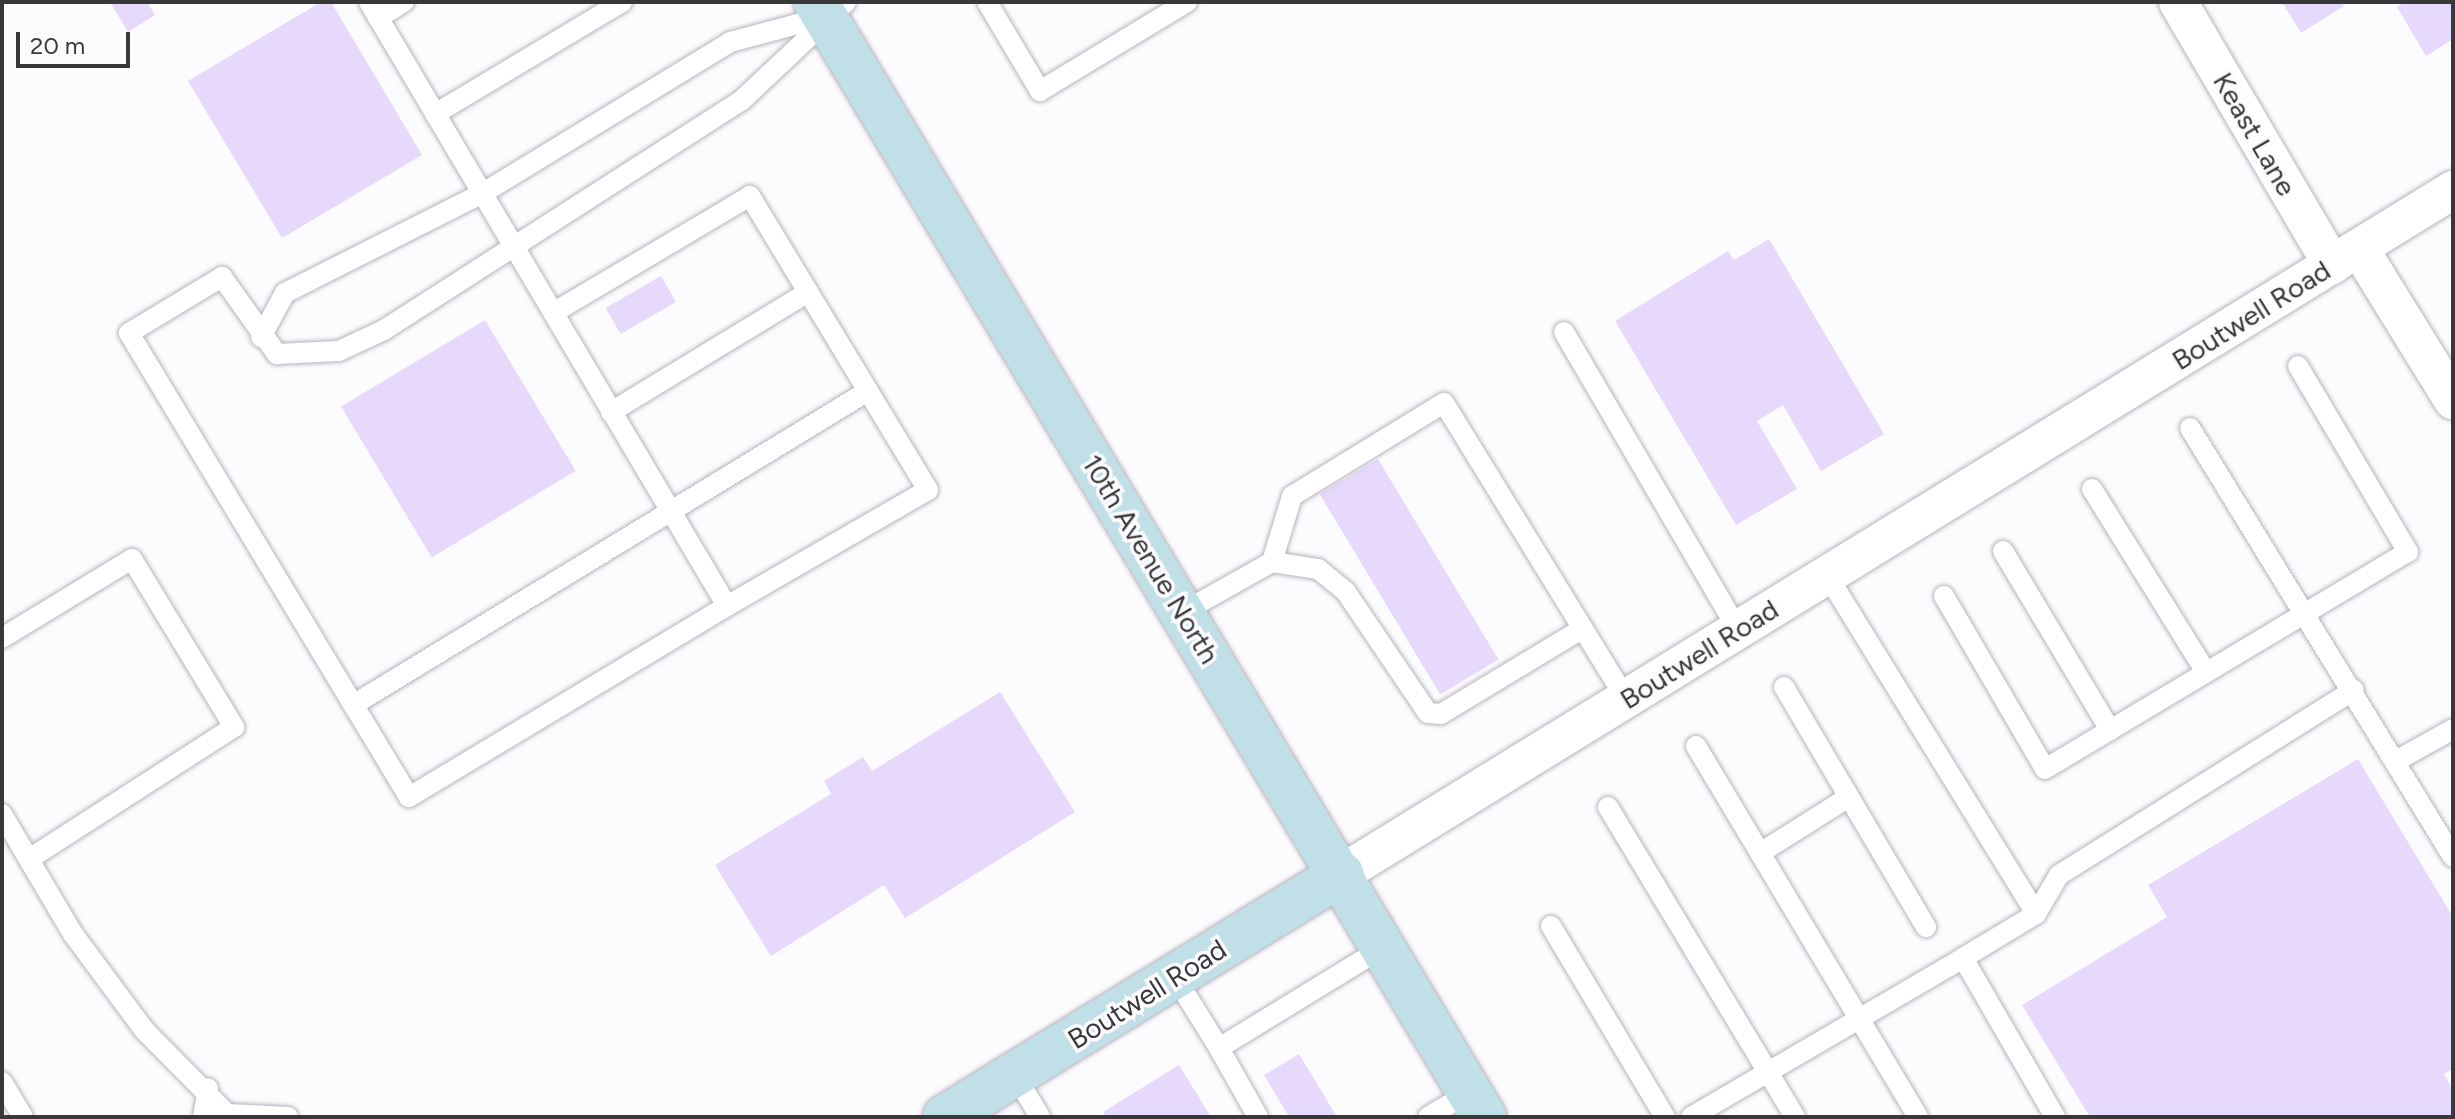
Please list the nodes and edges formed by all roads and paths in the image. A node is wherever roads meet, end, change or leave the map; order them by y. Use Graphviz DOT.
graph roads {
  1 [pos="404,2"];
  2 [pos="622,2"];
  3 [pos="1187,2"];
  4 [pos="2178,2"];
  5 [pos="991,4"];
  6 [pos="829,7"];
  7 [pos="373,10"];
  8 [pos="435,114"];
  9 [pos="2453,190"];
  10 [pos="483,193"];
  11 [pos="515,249"];
  12 [pos="2346,257"];
  13 [pos="808,292"];
  14 [pos="553,313"];
  15 [pos="1564,332"];
  16 [pos="261,337"];
  17 [pos="2298,366"];
  18 [pos="868,391"];
  19 [pos="2453,400"];
  20 [pos="611,412"];
  21 [pos="2190,428"];
  22 [pos="2092,489"];
  23 [pos="670,510"];
  24 [pos="2003,551"];
  25 [pos="1272,562"];
  26 [pos="1827,575"];
  27 [pos="1944,596"];
  28 [pos="727,606"];
  29 [pos="1183,612"];
  30 [pos="2305,612"];
  31 [pos="1582,629"];
  32 [pos="1738,630"];
  33 [pos="2,638"];
  34 [pos="2206,672"];
  35 [pos="1784,687"];
  36 [pos="2354,690"];
  37 [pos="1626,699"];
  38 [pos="353,705"];
  39 [pos="2453,729"];
  40 [pos="2110,730"];
  41 [pos="1696,746"];
  42 [pos="2396,761"];
  43 [pos="1849,797"];
  44 [pos="1608,807"];
  45 [pos="2,814"];
  46 [pos="1760,853"];
  47 [pos="2453,857"];
  48 [pos="29,859"];
  49 [pos="1341,874"];
  50 [pos="2036,914"];
  51 [pos="1551,926"];
  52 [pos="1926,927"];
  53 [pos="1384,947"];
  54 [pos="1963,958"];
  55 [pos="1175,977"];
  56 [pos="1862,1017"];
  57 [pos="1219,1048"];
  58 [pos="1769,1074"];
  59 [pos="1015,1075"];
  60 [pos="2,1082"];
  61 [pos="208,1088"];
  62 [pos="1477,1105"];
  63 [pos="229,1116"];
  64 [pos="23,1117"];
  65 [pos="203,1117"];
  66 [pos="288,1117"];
  67 [pos="945,1117"];
  68 [pos="1040,1117"];
  69 [pos="1258,1117"];
  70 [pos="1428,1117"];
  71 [pos="1665,1117"];
  72 [pos="1691,1117"];
  73 [pos="1795,1117"];
  74 [pos="1918,1117"];
  75 [pos="2055,1117"];
  1 -- 7 [label="lane"];
  2 -- 8 [label="lane"];
  3 -- 5 [label="lane"];
  4 -- 12 [label="street, Keast Lane"];
  6 -- 10 [label="lane"];
  6 -- 11 [label="lane"];
  6 -- 29 [label="street, 10th Avenue North"];
  7 -- 8 [label="lane"];
  8 -- 10 [label="lane"];
  9 -- 12 [label="street, Boutwell Road"];
  10 -- 11 [label="lane"];
  10 -- 16 [label="lane"];
  11 -- 14 [label="lane"];
  11 -- 16 [label="lane"];
  12 -- 19 [label="street, Keast Lane"];
  12 -- 26 [label="street, Boutwell Road"];
  13 -- 14 [label="lane"];
  13 -- 18 [label="lane"];
  13 -- 20 [label="lane"];
  14 -- 20 [label="lane"];
  15 -- 32 [label="lane"];
  16 -- 38 [label="lane"];
  17 -- 30 [label="lane"];
  18 -- 23 [label="lane"];
  18 -- 28 [label="lane"];
  20 -- 23 [label="lane"];
  21 -- 30 [label="lane"];
  22 -- 34 [label="lane"];
  23 -- 28 [label="lane"];
  23 -- 38 [label="lane"];
  24 -- 40 [label="lane"];
  25 -- 29 [label="lane"];
  25 -- 31 [label="lane"];
  25 -- 31 [label="lane"];
  26 -- 32 [label="street, Boutwell Road"];
  26 -- 50 [label="lane"];
  27 -- 40 [label="lane"];
  28 -- 38 [label="lane"];
  29 -- 49 [label="street, 10th Avenue North"];
  30 -- 34 [label="lane"];
  30 -- 36 [label="lane"];
  31 -- 37 [label="lane"];
  32 -- 37 [label="street, Boutwell Road"];
  33 -- 48 [label="lane"];
  34 -- 40 [label="lane"];
  35 -- 43 [label="lane"];
  36 -- 42 [label="lane"];
  36 -- 50 [label="lane"];
  37 -- 49 [label="street, Boutwell Road"];
  39 -- 42 [label="lane"];
  41 -- 46 [label="lane"];
  42 -- 47 [label="lane"];
  43 -- 46 [label="lane"];
  43 -- 52 [label="lane"];
  44 -- 58 [label="lane"];
  45 -- 48 [label="lane"];
  46 -- 56 [label="lane"];
  48 -- 61 [label="lane"];
  49 -- 53 [label="street, 10th Avenue North"];
  49 -- 55 [label="street, Boutwell Road"];
  50 -- 54 [label="lane"];
  51 -- 71 [label="lane"];
  53 -- 57 [label="lane"];
  53 -- 62 [label="street, 10th Avenue North"];
  54 -- 56 [label="lane"];
  54 -- 75 [label="lane"];
  55 -- 57 [label="lane"];
  55 -- 59 [label="street, Boutwell Road"];
  56 -- 58 [label="lane"];
  56 -- 74 [label="lane"];
  57 -- 69 [label="lane"];
  58 -- 72 [label="lane"];
  58 -- 73 [label="lane"];
  59 -- 67 [label="street, Boutwell Road"];
  59 -- 68 [label="lane"];
  60 -- 64 [label="lane"];
  61 -- 63 [label="lane"];
  61 -- 65 [label="lane"];
  62 -- 70 [label="lane"];
  63 -- 66 [label="lane"];
}
